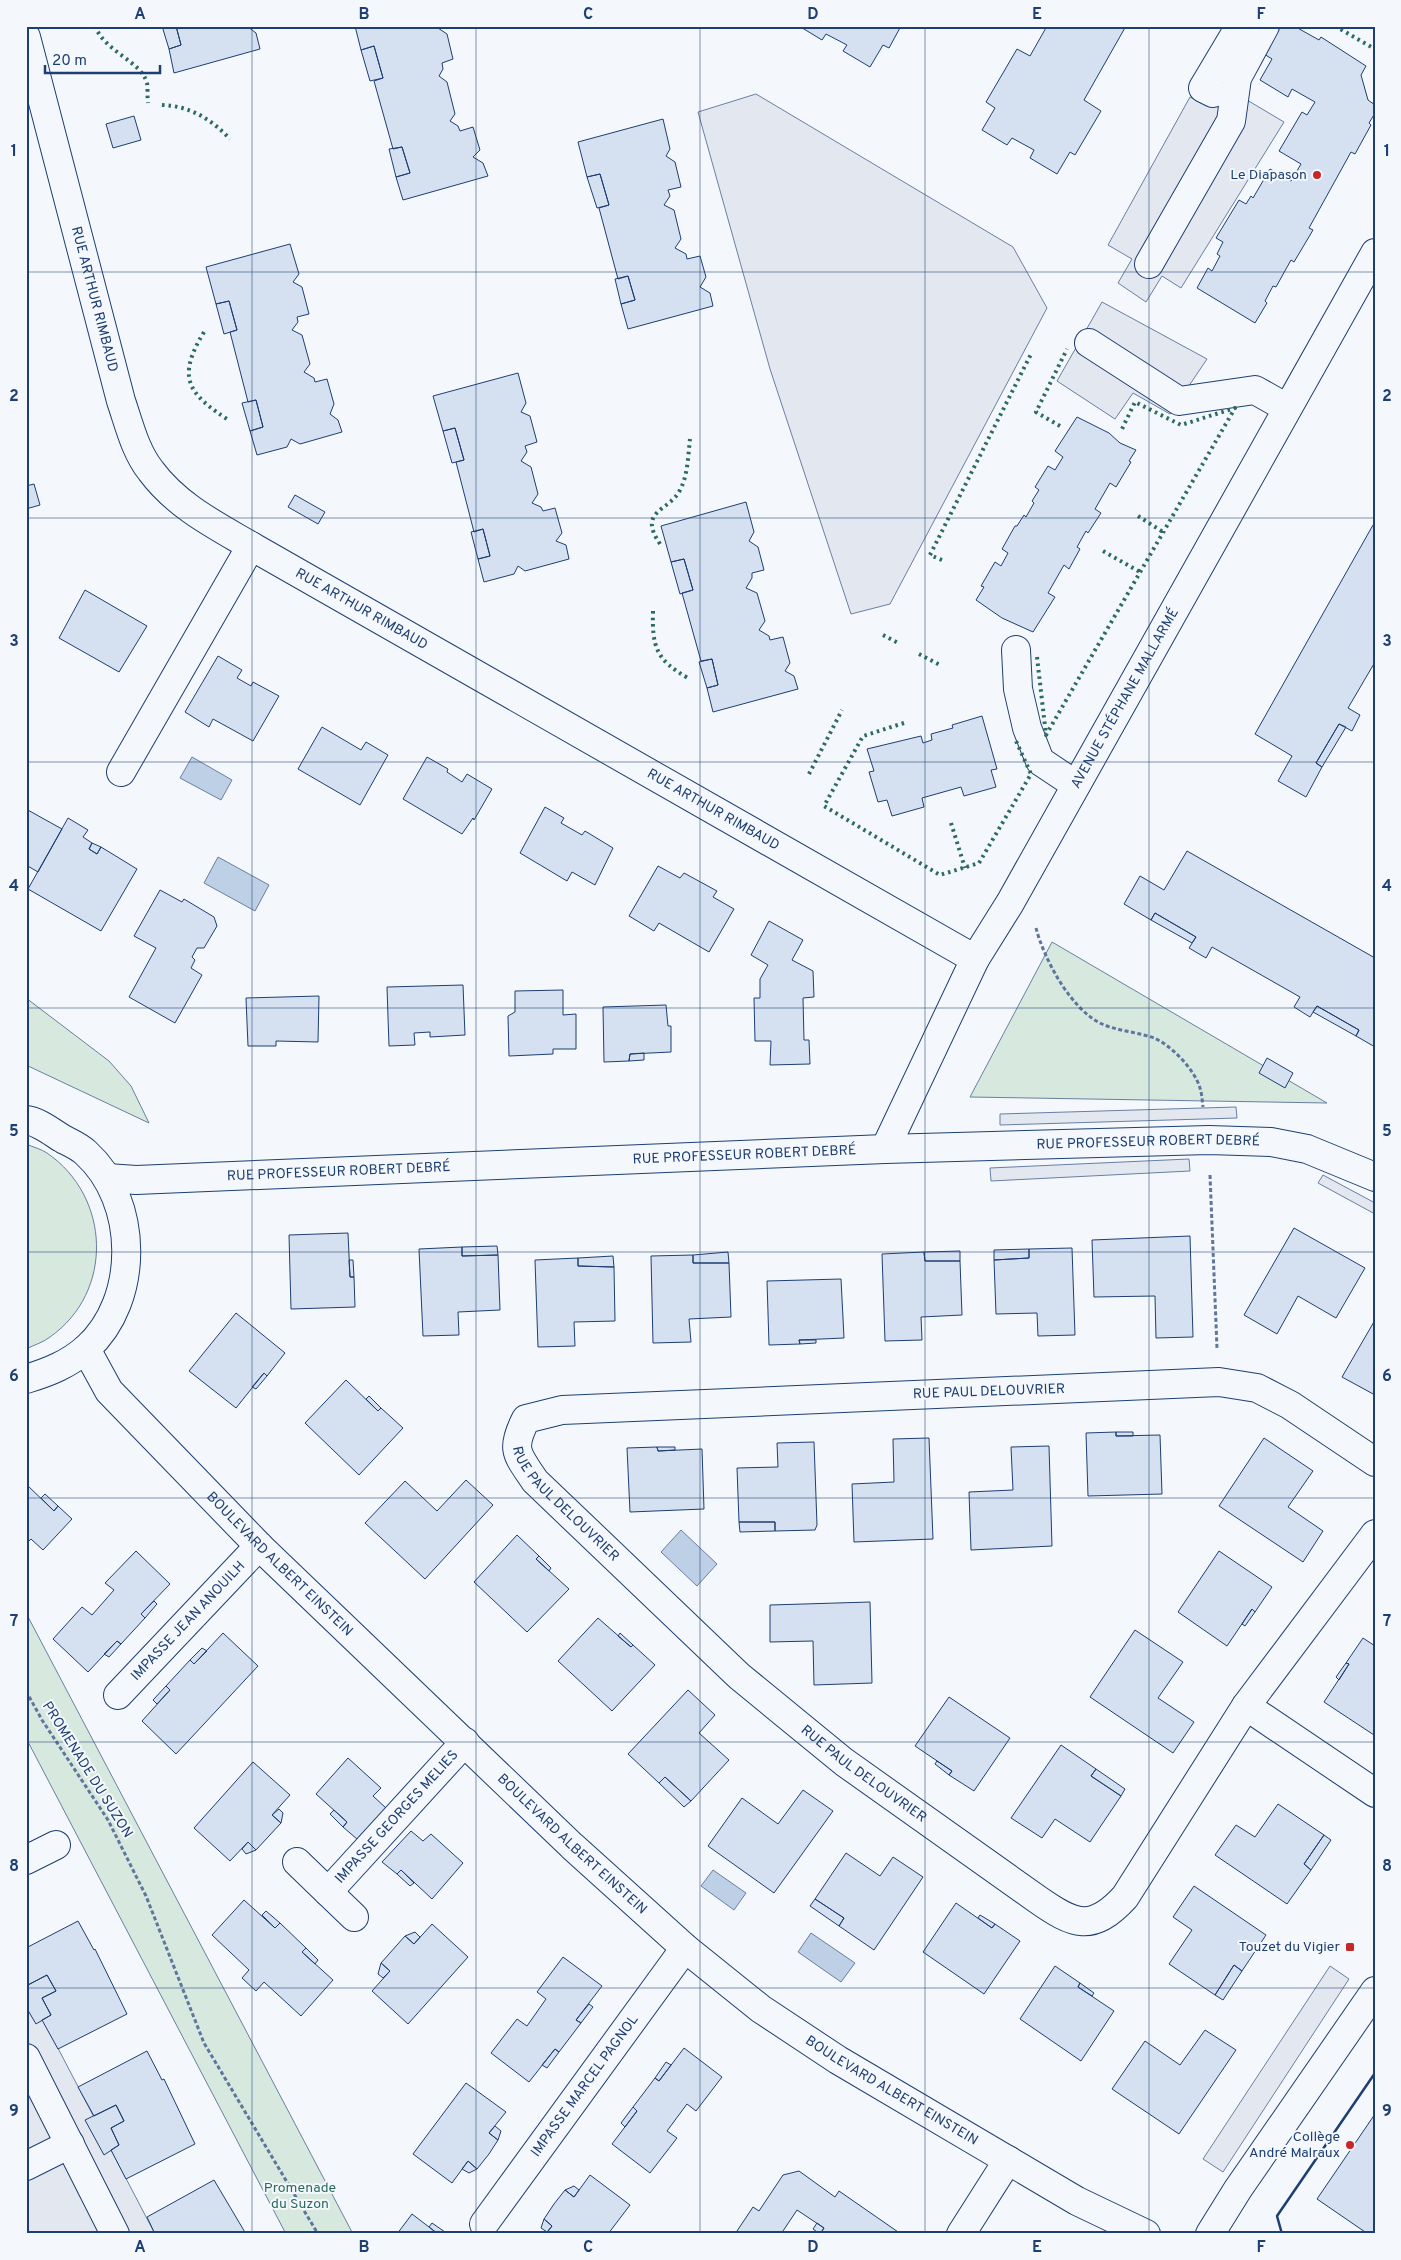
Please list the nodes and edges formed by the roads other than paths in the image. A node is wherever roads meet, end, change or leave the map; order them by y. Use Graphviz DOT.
graph roads {
  1 [pos="1240,26"];
  2 [pos="1265,26"];
  3 [pos="26,36"];
  4 [pos="1213,93"];
  5 [pos="1375,253"];
  6 [pos="1149,264"];
  7 [pos="1089,343"];
  8 [pos="1287,408"];
  9 [pos="251,546"];
  10 [pos="1016,650"];
  11 [pos="121,772"];
  12 [pos="1076,785"];
  13 [pos="975,959"];
  14 [pos="26,1120"];
  15 [pos="885,1149"];
  16 [pos="1375,1177"];
  17 [pos="108,1178"];
  18 [pos="86,1349"];
  19 [pos="26,1379"];
  20 [pos="1375,1462"];
  21 [pos="1375,1534"];
  22 [pos="260,1546"];
  23 [pos="118,1695"];
  24 [pos="1246,1706"];
  25 [pos="465,1742"];
  26 [pos="1375,1793"];
  27 [pos="56,1845"];
  28 [pos="26,1860"];
  29 [pos="297,1862"];
  30 [pos="328,1892"];
  31 [pos="354,1917"];
  32 [pos="685,1948"];
  33 [pos="1375,1991"];
  34 [pos="26,2058"];
  35 [pos="70,2144"];
  36 [pos="1008,2160"];
  37 [pos="26,2166"];
  38 [pos="484,2224"];
  39 [pos="115,2234"];
  40 [pos="961,2234"];
  41 [pos="1146,2234"];
  42 [pos="1210,2234"];
  1 -- 4 [label="street"];
  2 -- 6 [label="street"];
  3 -- 9 [label="street, RUE ARTHUR RIMBAUD"];
  5 -- 8 [label="street, AVENUE STÉPHANE MALLARMÉ"];
  7 -- 8 [label="street"];
  8 -- 12 [label="street, AVENUE STÉPHANE MALLARMÉ"];
  9 -- 11 [label="street"];
  9 -- 13 [label="street, RUE ARTHUR RIMBAUD"];
  10 -- 12 [label="street"];
  12 -- 13 [label="street, AVENUE STÉPHANE MALLARMÉ"];
  13 -- 15 [label="street, AVENUE STÉPHANE MALLARMÉ"];
  14 -- 17 [label="street"];
  15 -- 16 [label="street, RUE PROFESSEUR ROBERT DEBRÉ"];
  15 -- 17 [label="street, RUE PROFESSEUR ROBERT DEBRÉ"];
  17 -- 18 [label="street"];
  18 -- 19 [label="street"];
  18 -- 22 [label="street, BOULEVARD ALBERT EINSTEIN"];
  20 -- 24 [label="street, RUE PAUL DELOUVRIER"];
  21 -- 24 [label="street, RUE PAUL DELOUVRIER"];
  22 -- 23 [label="street, IMPASSE JEAN ANOUILH"];
  22 -- 25 [label="street, BOULEVARD ALBERT EINSTEIN"];
  24 -- 26 [label="street"];
  25 -- 30 [label="street, IMPASSE GEORGES MELIES"];
  25 -- 32 [label="street, BOULEVARD ALBERT EINSTEIN"];
  27 -- 28 [label="street"];
  29 -- 30 [label="street, IMPASSE GEORGES MELIES"];
  30 -- 31 [label="street, IMPASSE GEORGES MELIES"];
  32 -- 36 [label="street, BOULEVARD ALBERT EINSTEIN"];
  32 -- 38 [label="street, IMPASSE MARCEL PAGNOL"];
  33 -- 42 [label="street"];
  34 -- 35 [label="street"];
  35 -- 37 [label="street"];
  35 -- 39 [label="street"];
  36 -- 40 [label="street"];
  36 -- 41 [label="street, BOULEVARD ALBERT EINSTEIN"];
}
